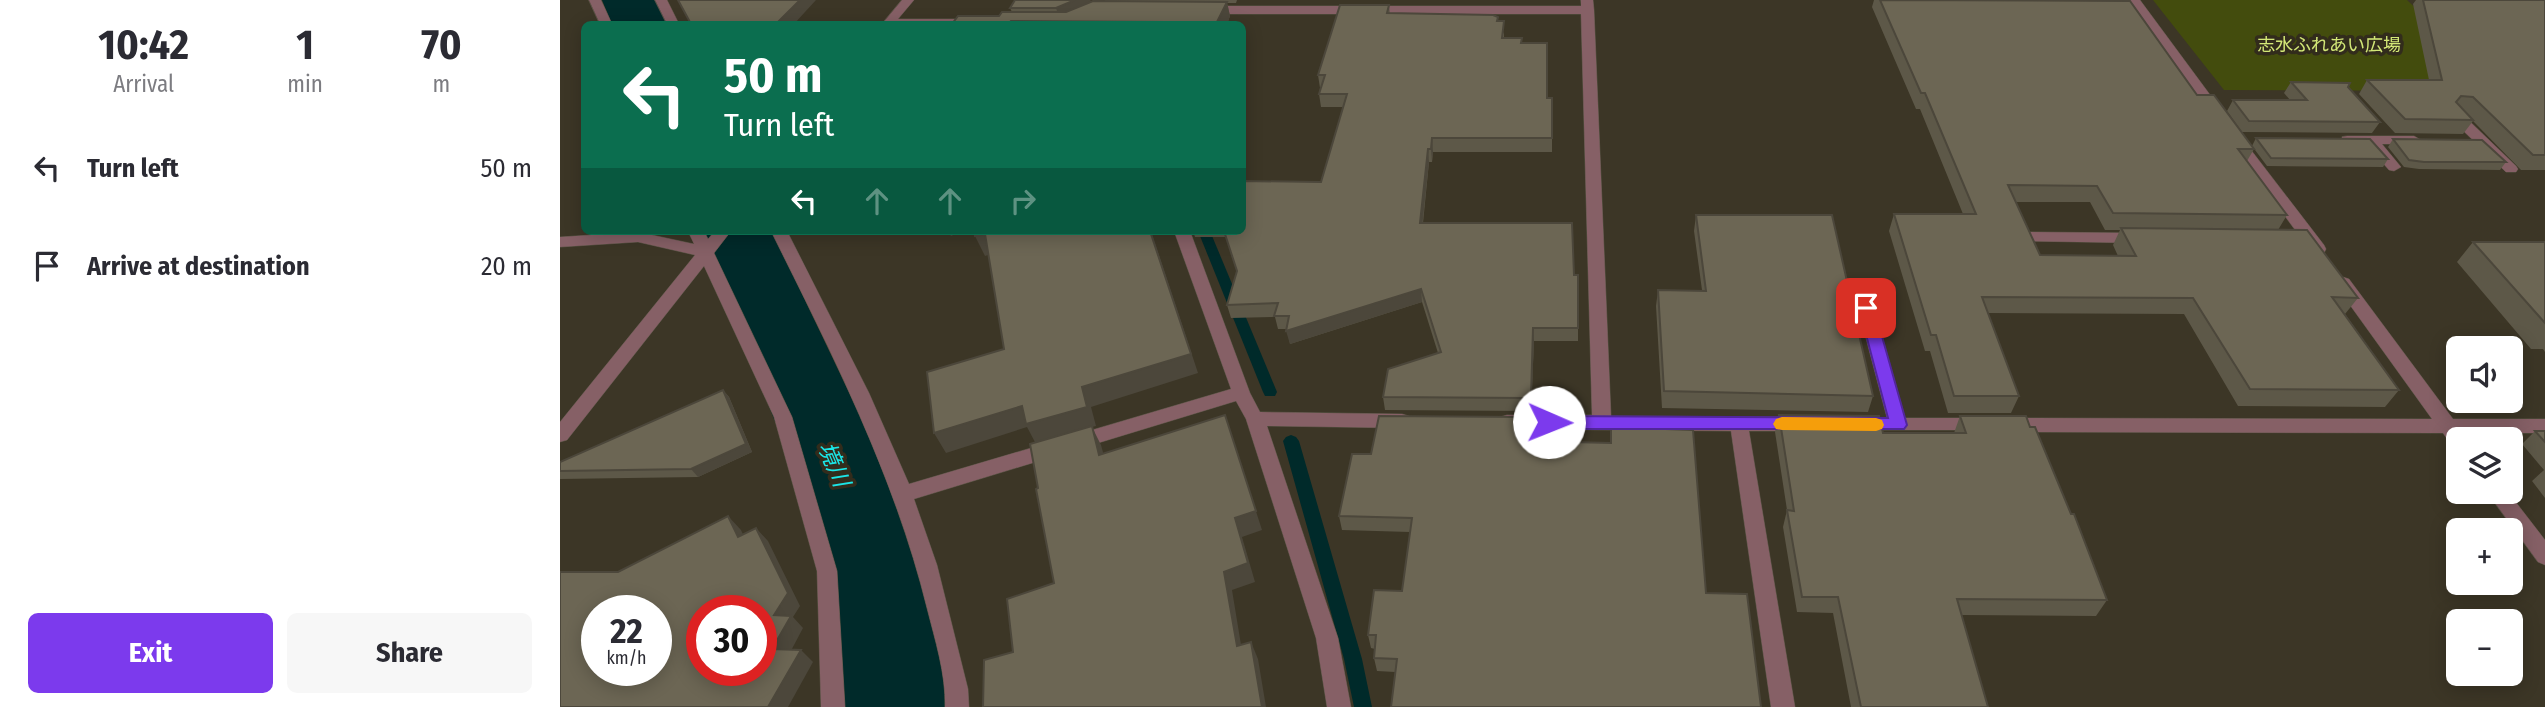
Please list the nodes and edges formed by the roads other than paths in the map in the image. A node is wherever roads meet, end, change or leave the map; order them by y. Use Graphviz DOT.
graph roads {
  1 [pos="595,0"];
  2 [pos="661,0"];
  3 [pos="908,0"];
  4 [pos="2134,0"];
  5 [pos="1587,5"];
  6 [pos="1191,10"];
  7 [pos="605,21"];
  8 [pos="672,21"];
  9 [pos="891,21"];
  10 [pos="2456,116"];
  11 [pos="2374,123"];
  12 [pos="2329,140"];
  13 [pos="2370,140"];
  14 [pos="2390,140"];
  15 [pos="2429,141"];
  16 [pos="2455,141"];
  17 [pos="2482,141"];
  18 [pos="2394,167"];
  19 [pos="2511,169"];
  20 [pos="781,235"];
  21 [pos="1183,235"];
  22 [pos="2030,237"];
  23 [pos="2150,238"];
  24 [pos="2284,238"];
  25 [pos="2311,239"];
  26 [pos="560,242"];
  27 [pos="714,242"];
  28 [pos="1866,308"];
  29 [pos="1241,393"];
  30 [pos="1255,419"];
  31 [pos="1422,421"];
  32 [pos="1491,422"];
  33 [pos="1602,423"];
  34 [pos="1739,424"];
  35 [pos="1898,425"];
  36 [pos="2545,426"];
  37 [pos="2449,427"];
  38 [pos="2523,428"];
  39 [pos="2446,433"];
  40 [pos="560,435"];
  41 [pos="903,494"];
  42 [pos="2506,504"];
  43 [pos="2545,556"];
  44 [pos="833,707"];
  45 [pos="957,707"];
  46 [pos="1339,707"];
  47 [pos="1783,707"];
  1 -- 7 [label="street"];
  2 -- 8 [label="street"];
  3 -- 9 [label="street"];
  4 -- 25 [label="street"];
  5 -- 6 [label="street"];
  5 -- 33 [label="street"];
  10 -- 17 [label="street"];
  11 -- 14 [label="street"];
  12 -- 13 [label="street"];
  13 -- 14 [label="street"];
  13 -- 18 [label="street"];
  14 -- 15 [label="street"];
  16 -- 17 [label="street"];
  17 -- 19 [label="street"];
  20 -- 41 [label="street"];
  21 -- 29 [label="street"];
  22 -- 23 [label="street"];
  24 -- 25 [label="street"];
  25 -- 37 [label="street"];
  26 -- 27 [label="street"];
  27 -- 40 [label="street"];
  27 -- 44 [label="street"];
  28 -- 35 [label="street"];
  29 -- 30 [label="street"];
  29 -- 41 [label="street"];
  30 -- 31 [label="street"];
  30 -- 46 [label="street"];
  32 -- 33 [label="street"];
  33 -- 34 [label="street"];
  34 -- 35 [label="street"];
  34 -- 47 [label="street"];
  35 -- 39 [label="street"];
  36 -- 38 [label="street"];
  41 -- 45 [label="street"];
  42 -- 43 [label="street"];
}
